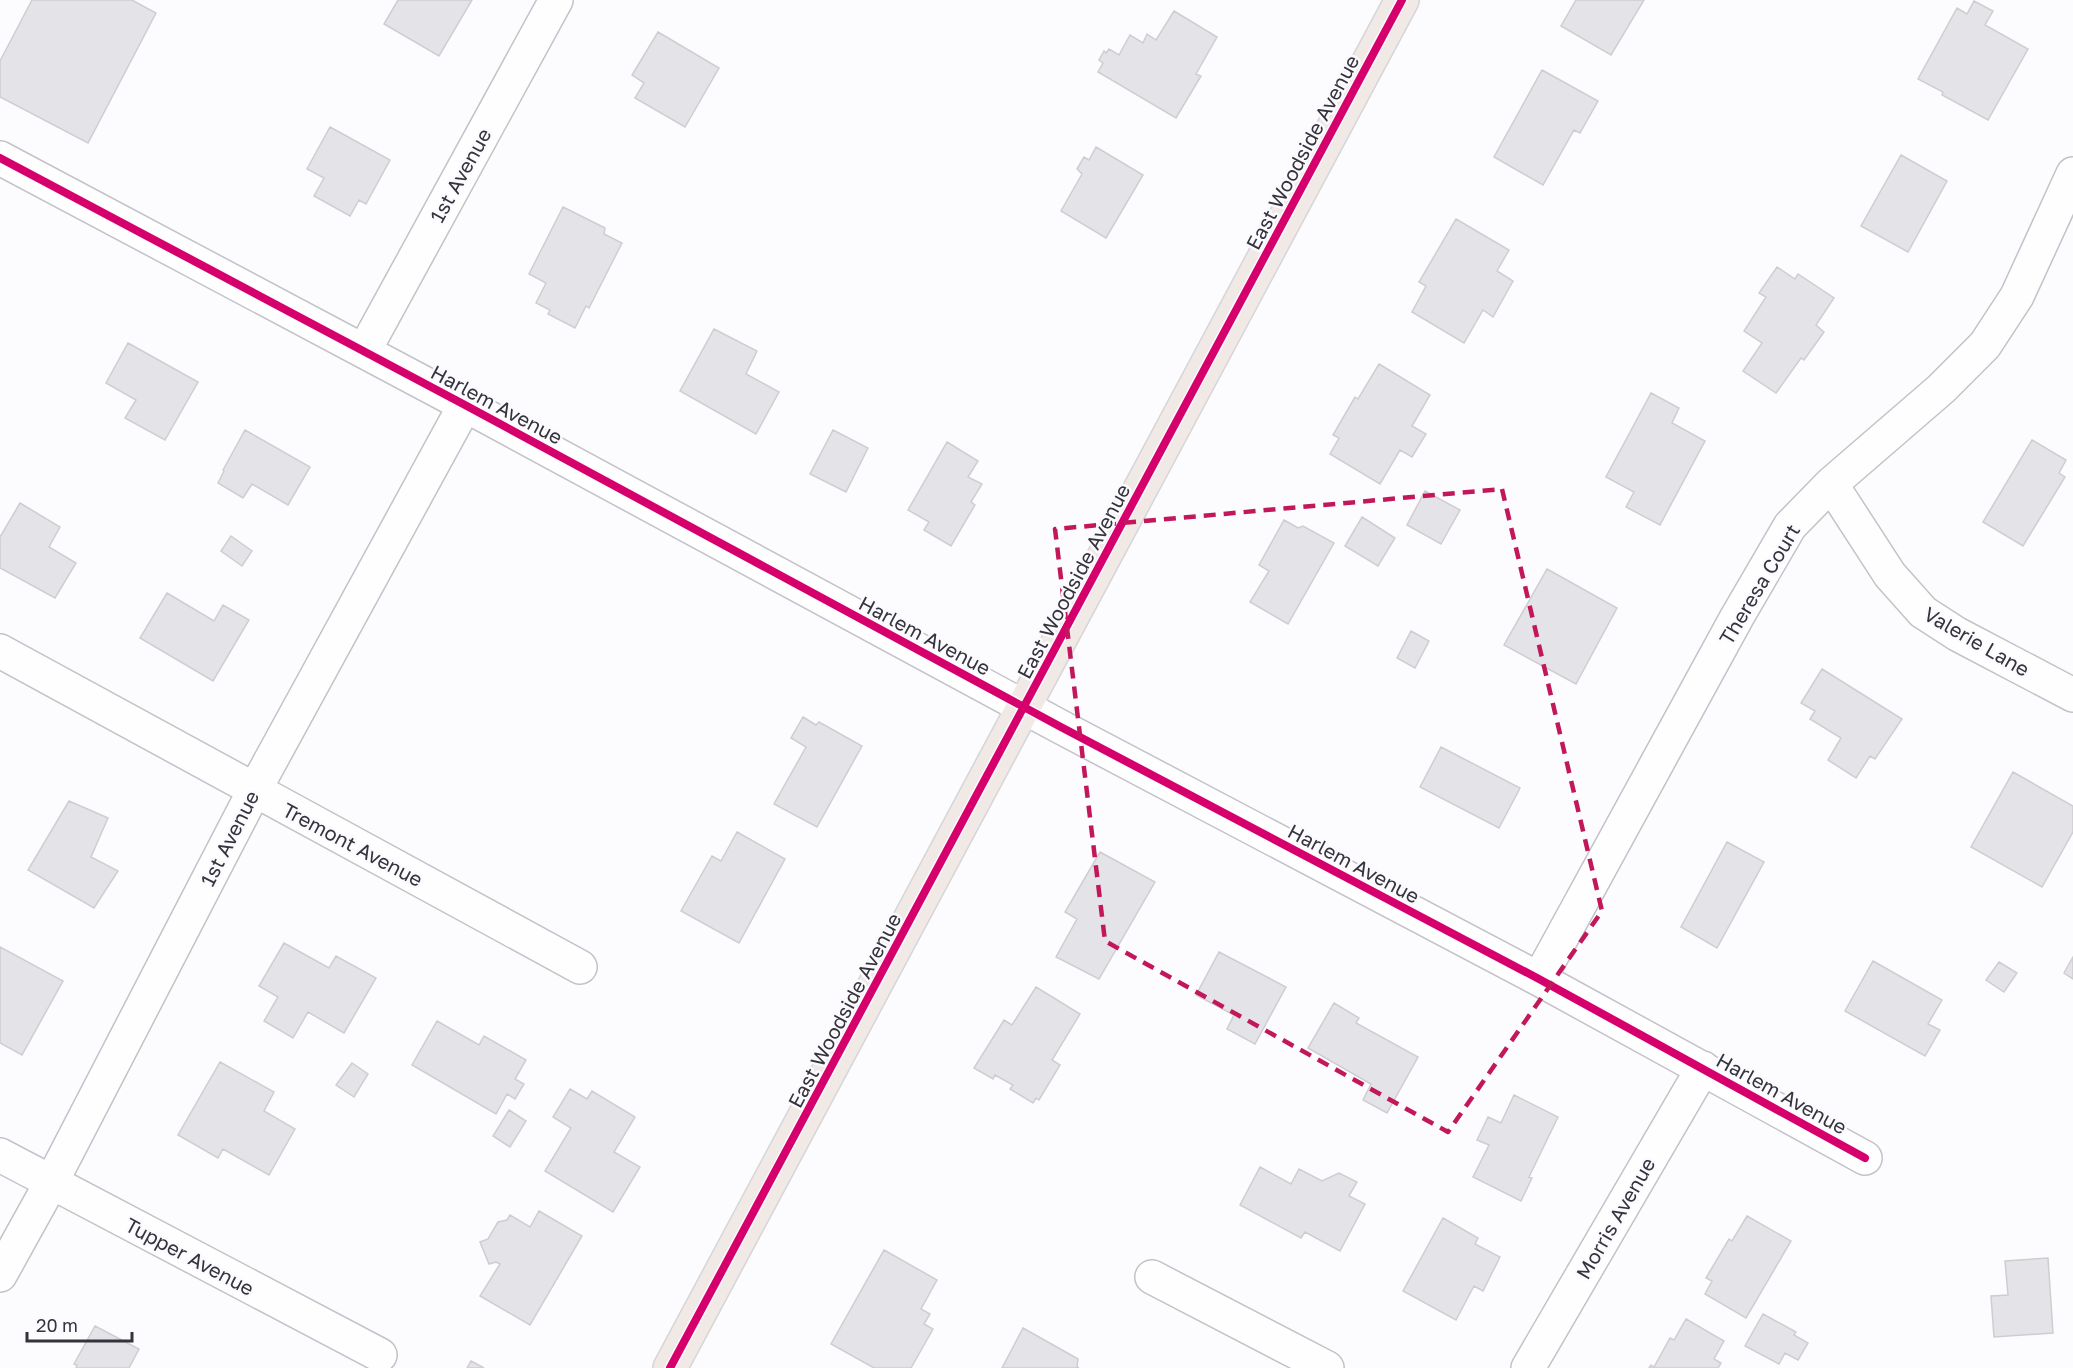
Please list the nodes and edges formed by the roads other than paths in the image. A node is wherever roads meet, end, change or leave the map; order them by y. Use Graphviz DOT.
graph roads {
  1 [pos="556,0"];
  2 [pos="1402,0"];
  3 [pos="0,158"];
  4 [pos="2073,174"];
  5 [pos="364,351"];
  6 [pos="465,405"];
  7 [pos="1831,484"];
  8 [pos="0,651"];
  9 [pos="2073,695"];
  10 [pos="1024,707"];
  11 [pos="254,790"];
  12 [pos="580,967"];
  13 [pos="1539,979"];
  14 [pos="1703,1068"];
  15 [pos="0,1155"];
  16 [pos="1865,1158"];
  17 [pos="51,1183"];
  18 [pos="0,1275"];
  19 [pos="1152,1277"];
  20 [pos="380,1355"];
  21 [pos="670,1368"];
  22 [pos="1327,1368"];
  23 [pos="1528,1368"];
  1 -- 5 [label="street, 1st Avenue"];
  2 -- 10 [label="main road, East Woodside Avenue"];
  3 -- 5 [label="street, Harlem Avenue"];
  4 -- 7 [label="street, Theresa Court"];
  5 -- 6 [label="street, Harlem Avenue"];
  6 -- 10 [label="street, Harlem Avenue"];
  6 -- 11 [label="street, 1st Avenue"];
  7 -- 9 [label="street, Valerie Lane"];
  7 -- 13 [label="street, Theresa Court"];
  8 -- 11 [label="street, Tremont Avenue"];
  10 -- 13 [label="street, Harlem Avenue"];
  10 -- 21 [label="main road, East Woodside Avenue"];
  11 -- 12 [label="street, Tremont Avenue"];
  11 -- 17 [label="street, 1st Avenue"];
  13 -- 14 [label="street, Harlem Avenue"];
  14 -- 16 [label="street, Harlem Avenue"];
  14 -- 23 [label="street, Morris Avenue"];
  15 -- 17 [label="street, Tupper Avenue"];
  17 -- 18 [label="street, 1st Avenue"];
  17 -- 20 [label="street, Tupper Avenue"];
  19 -- 22 [label="street"];
}
